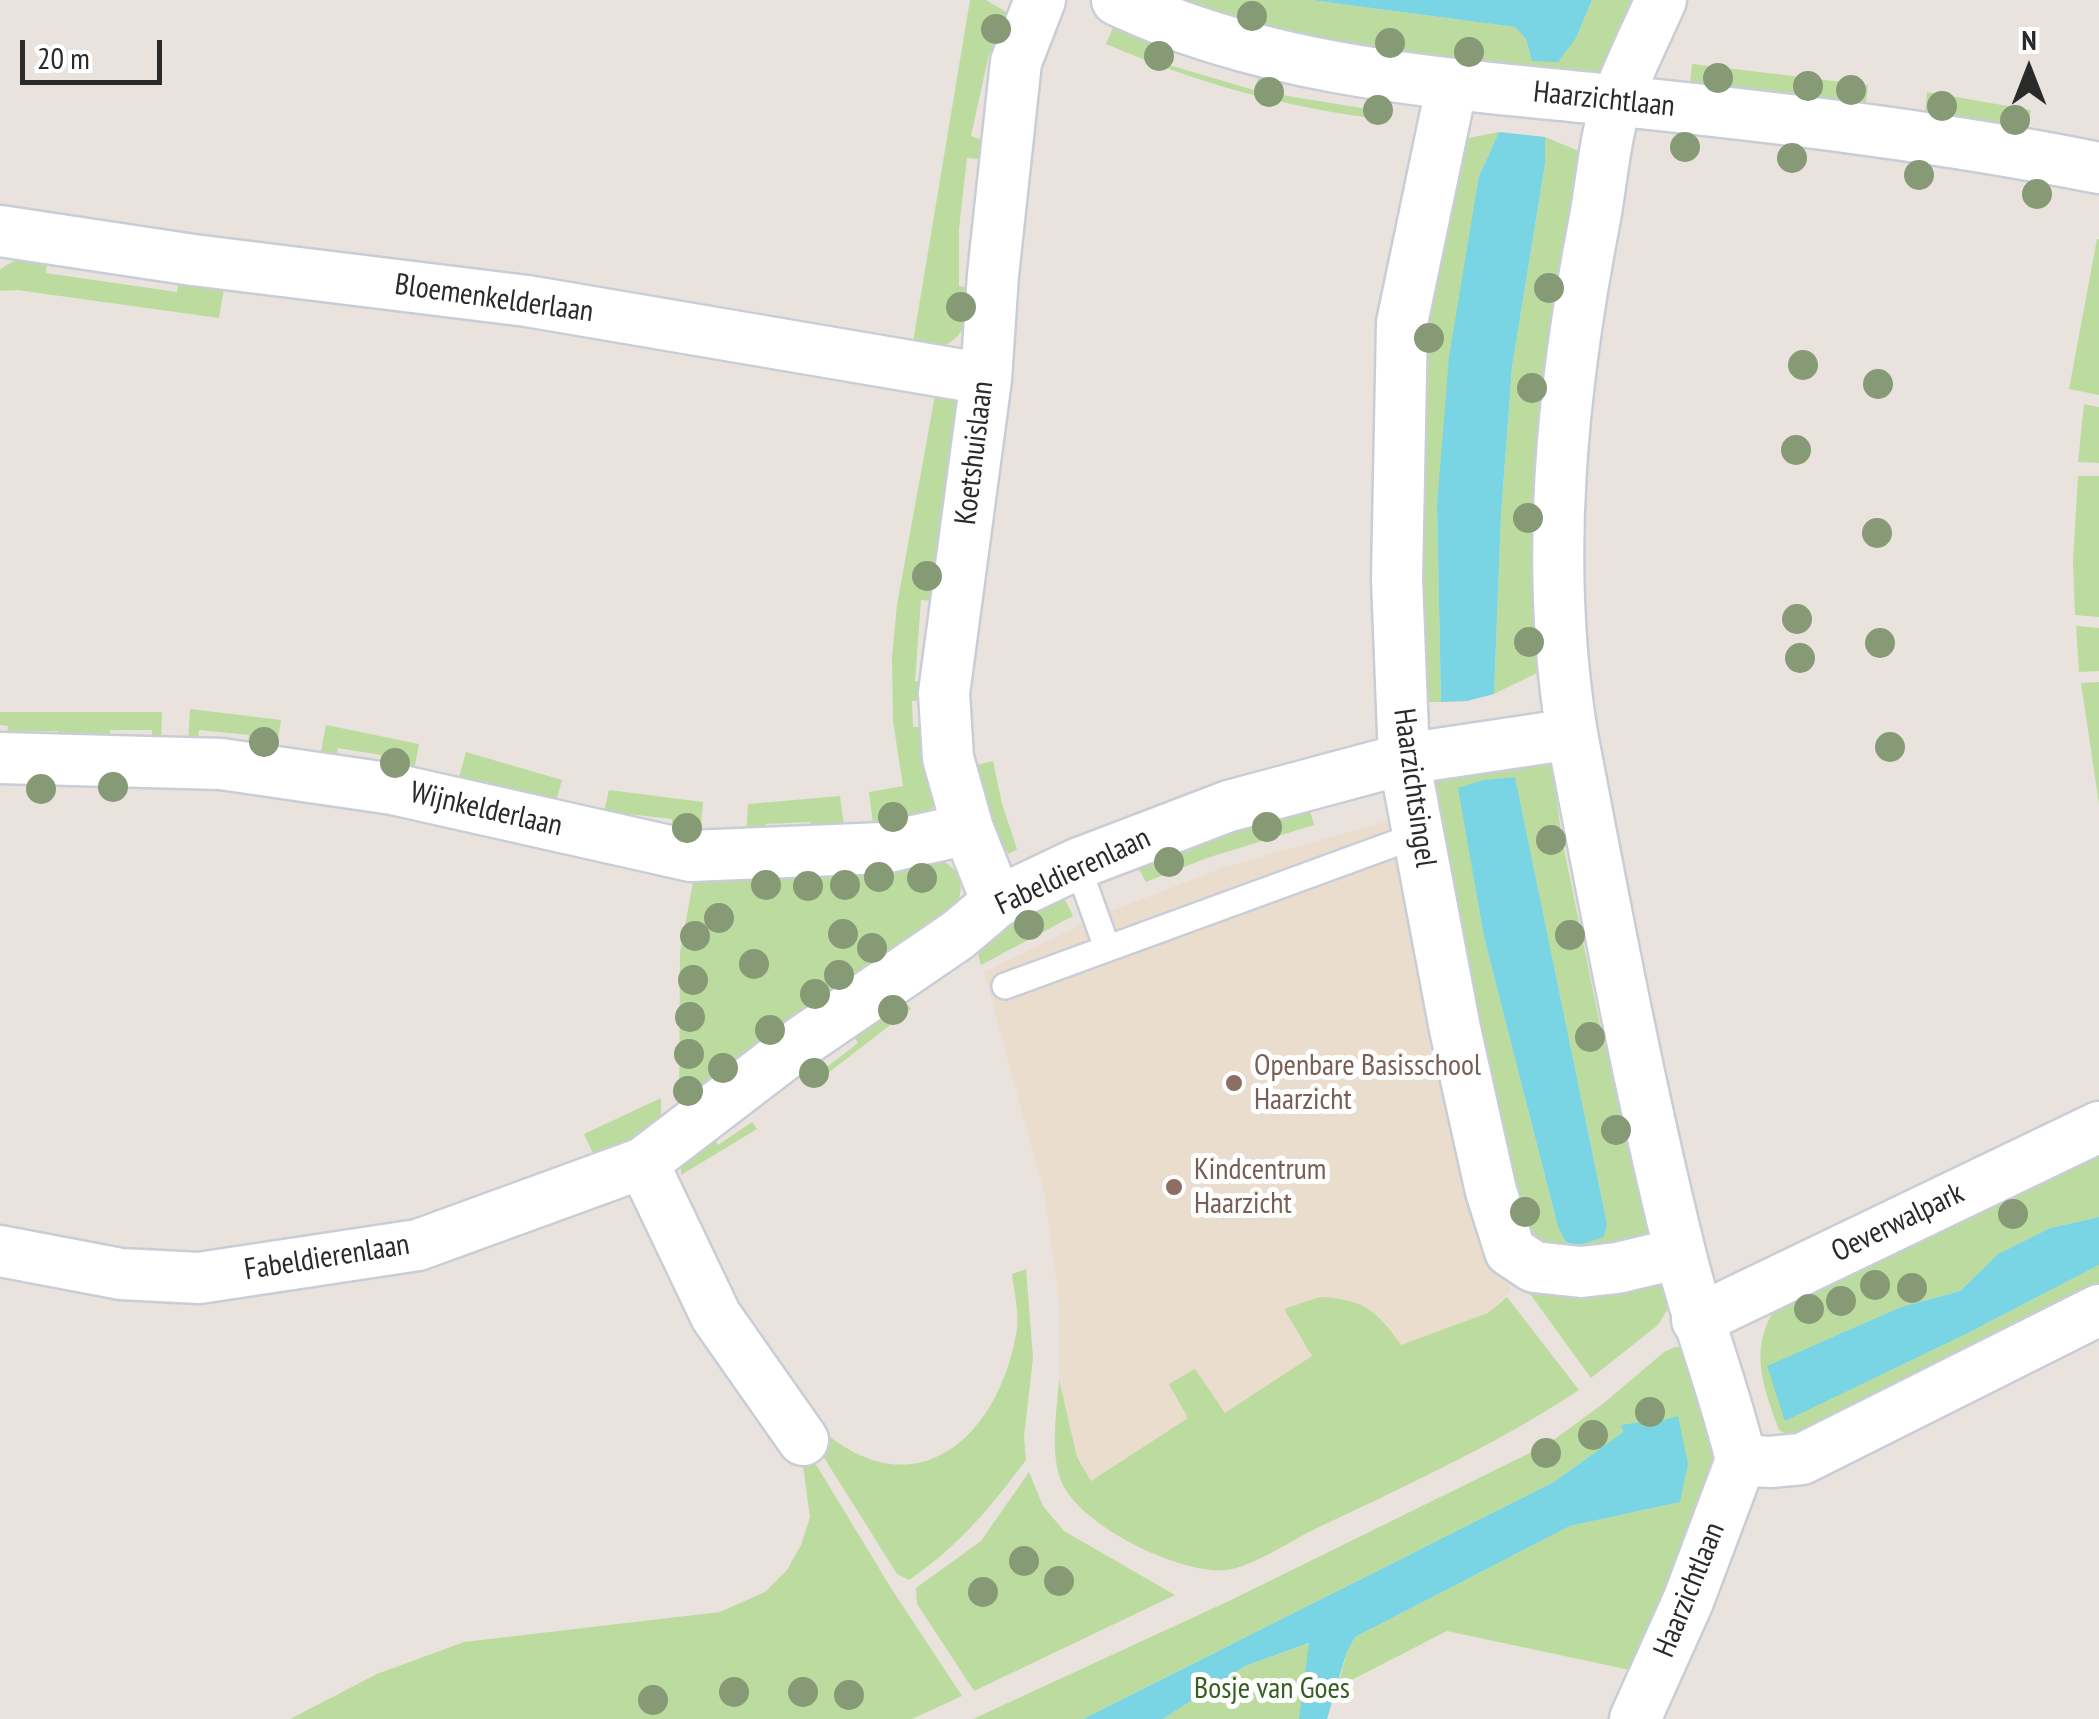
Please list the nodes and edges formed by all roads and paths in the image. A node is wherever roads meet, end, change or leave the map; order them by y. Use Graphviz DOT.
graph roads {
  1 [pos="1040,0"];
  2 [pos="1117,0"];
  3 [pos="1661,0"];
  4 [pos="1452,84"];
  5 [pos="1617,100"];
  6 [pos="2099,168"];
  7 [pos="0,230"];
  8 [pos="986,379"];
  9 [pos="1572,734"];
  10 [pos="0,758"];
  11 [pos="1404,759"];
  12 [pos="968,829"];
  13 [pos="1418,834"];
  14 [pos="1076,864"];
  15 [pos="997,902"];
  16 [pos="1108,948"];
  17 [pos="1004,986"];
  18 [pos="2099,1127"];
  19 [pos="643,1163"];
  20 [pos="0,1251"];
  21 [pos="1680,1253"];
  22 [pos="2099,1310"];
  23 [pos="1697,1320"];
  24 [pos="804,1440"];
  25 [pos="1741,1460"];
  26 [pos="1635,1719"];
  1 -- 8 [label="street, Koetshuislaan"];
  2 -- 4 [label="street, Haarzichtlaan"];
  3 -- 5 [label="street"];
  4 -- 5 [label="street, Haarzichtlaan"];
  4 -- 11 [label="street, Haarzichtsingel"];
  5 -- 6 [label="street, Haarzichtlaan"];
  5 -- 9 [label="street"];
  7 -- 8 [label="street, Bloemenkelderlaan"];
  8 -- 12 [label="street, Koetshuislaan"];
  9 -- 11 [label="street, Fabeldierenlaan"];
  9 -- 21 [label="street"];
  10 -- 12 [label="street, Wijnkelderlaan"];
  11 -- 13 [label="street, Haarzichtsingel"];
  11 -- 14 [label="street, Fabeldierenlaan"];
  12 -- 15 [label="street, Koetshuislaan"];
  13 -- 16 [label="lane"];
  13 -- 21 [label="street, Haarzichtsingel"];
  14 -- 15 [label="street, Fabeldierenlaan"];
  14 -- 16 [label="lane"];
  15 -- 19 [label="street, Fabeldierenlaan"];
  16 -- 17 [label="lane"];
  18 -- 23 [label="street, Oeverwalpark"];
  19 -- 20 [label="street, Fabeldierenlaan"];
  19 -- 24 [label="street"];
  21 -- 23 [label="street"];
  22 -- 25 [label="street"];
  23 -- 25 [label="street"];
  25 -- 26 [label="street, Haarzichtlaan"];
}
